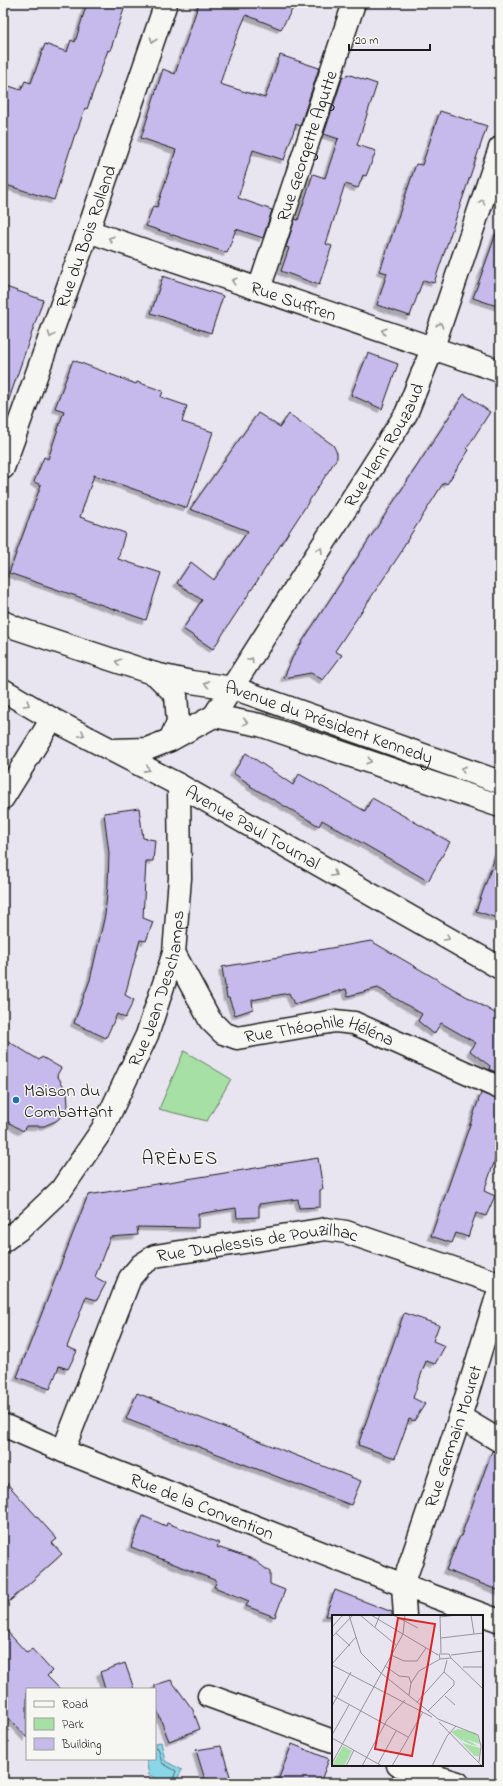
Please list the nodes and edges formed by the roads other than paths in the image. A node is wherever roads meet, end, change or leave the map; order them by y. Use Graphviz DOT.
graph roads {
  1 [pos="166,3"];
  2 [pos="354,3"];
  3 [pos="500,148"];
  4 [pos="88,232"];
  5 [pos="259,289"];
  6 [pos="433,347"];
  7 [pos="500,370"];
  8 [pos="3,468"];
  9 [pos="3,622"];
  10 [pos="154,674"];
  11 [pos="233,688"];
  12 [pos="3,690"];
  13 [pos="214,716"];
  14 [pos="52,719"];
  15 [pos="170,740"];
  16 [pos="113,750"];
  17 [pos="500,782"];
  18 [pos="179,785"];
  19 [pos="3,798"];
  20 [pos="500,806"];
  21 [pos="174,953"];
  22 [pos="500,968"];
  23 [pos="500,1088"];
  24 [pos="3,1241"];
  25 [pos="500,1285"];
  26 [pos="492,1341"];
  27 [pos="460,1417"];
  28 [pos="3,1425"];
  29 [pos="500,1441"];
  30 [pos="63,1451"];
  31 [pos="403,1585"];
  32 [pos="405,1615"];
  33 [pos="500,1621"];
  34 [pos="209,1696"];
  35 [pos="332,1741"];
  36 [pos="408,1771"];
  37 [pos="458,1783"];
  1 -- 4 [label="street, Rue du Bois Rolland, one-way"];
  2 -- 5 [label="street, Rue Georgette Agutte"];
  6 -- 3 [label="street, Rue Henri Rouzaud, one-way"];
  5 -- 4 [label="street, Rue Suffren, one-way"];
  4 -- 8 [label="street, Rue du Bois Rolland, one-way"];
  6 -- 5 [label="street, Rue Suffren, one-way"];
  6 -- 7 [label="street, Rue Suffren"];
  11 -- 6 [label="street, Rue Henri Rouzaud, one-way"];
  10 -- 9 [label="street, Avenue du Président Kennedy, one-way"];
  11 -- 10 [label="street, Avenue du Président Kennedy, one-way"];
  10 -- 15 [label="street, Avenue du Président Kennedy"];
  11 -- 13 [label="street, Rue Henri Rouzaud"];
  17 -- 11 [label="street, Avenue du Président Kennedy, one-way"];
  12 -- 14 [label="street, Avenue Paul Tournal, one-way"];
  13 -- 15 [label="street, Avenue du Président Kennedy"];
  13 -- 20 [label="street, Avenue du Président Kennedy, one-way"];
  14 -- 16 [label="street, Avenue Paul Tournal, one-way"];
  14 -- 19 [label="street"];
  15 -- 16 [label="street, Avenue du Président Kennedy"];
  16 -- 18 [label="street, Avenue Paul Tournal, one-way"];
  18 -- 21 [label="street, Rue Jean Deschamps"];
  18 -- 22 [label="street, Avenue Paul Tournal, one-way"];
  21 -- 23 [label="street, Rue Théophile Héléna"];
  21 -- 24 [label="street, Rue Jean Deschamps"];
  25 -- 26 [label="street, Rue Germain Mouret"];
  25 -- 30 [label="street, Rue Duplessis de Pouzilhac"];
  26 -- 27 [label="street, Rue Germain Mouret"];
  27 -- 29 [label="street"];
  27 -- 31 [label="street, Rue Germain Mouret"];
  28 -- 30 [label="street, Rue de la Convention"];
  30 -- 31 [label="street, Rue de la Convention"];
  31 -- 32 [label="street"];
  31 -- 33 [label="street, Rue de la Convention"];
  34 -- 35 [label="street"];
  36 -- 37 [label="street"];
}
